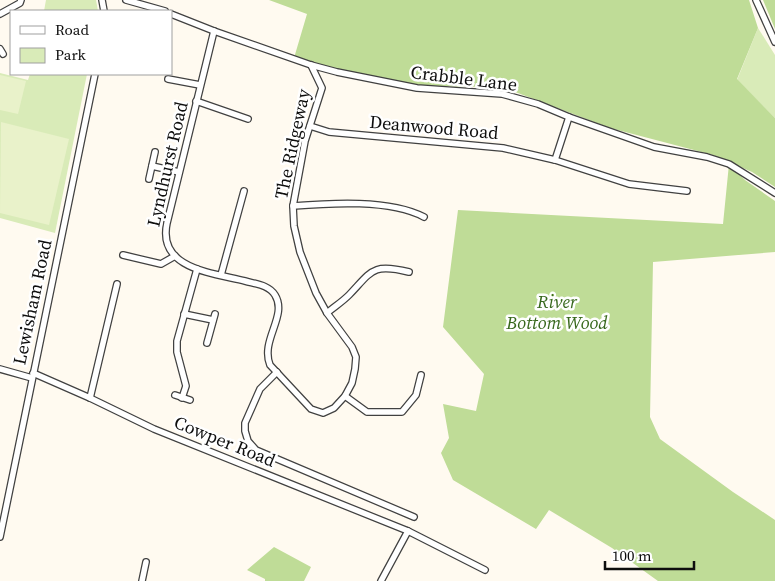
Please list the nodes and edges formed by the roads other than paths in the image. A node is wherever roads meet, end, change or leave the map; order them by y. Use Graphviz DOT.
graph roads {
  1 [pos="21,0"];
  2 [pos="126,0"];
  3 [pos="756,0"];
  4 [pos="161,10"];
  5 [pos="0,14"];
  6 [pos="172,14"];
  7 [pos="214,31"];
  8 [pos="775,42"];
  9 [pos="311,65"];
  10 [pos="95,75"];
  11 [pos="168,79"];
  12 [pos="200,85"];
  13 [pos="196,101"];
  14 [pos="570,117"];
  15 [pos="248,119"];
  16 [pos="310,126"];
  17 [pos="155,152"];
  18 [pos="555,160"];
  19 [pos="152,166"];
  20 [pos="180,172"];
  21 [pos="149,179"];
  22 [pos="687,191"];
  23 [pos="244,192"];
  24 [pos="775,194"];
  25 [pos="293,206"];
  26 [pos="424,217"];
  27 [pos="123,255"];
  28 [pos="174,256"];
  29 [pos="197,269"];
  30 [pos="408,272"];
  31 [pos="222,275"];
  32 [pos="117,284"];
  33 [pos="327,313"];
  34 [pos="184,314"];
  35 [pos="215,314"];
  36 [pos="213,320"];
  37 [pos="207,343"];
  38 [pos="0,369"];
  39 [pos="277,372"];
  40 [pos="421,374"];
  41 [pos="32,375"];
  42 [pos="175,396"];
  43 [pos="345,396"];
  44 [pos="90,398"];
  45 [pos="182,398"];
  46 [pos="190,400"];
  47 [pos="414,517"];
  48 [pos="408,531"];
  49 [pos="0,537"];
  50 [pos="146,562"];
  51 [pos="485,570"];
  52 [pos="142,581"];
  53 [pos="381,581"];
  1 -- 5 [label="street"];
  2 -- 4 [label="street"];
  3 -- 8 [label="street"];
  6 -- 7 [label="street, Crabble Lane"];
  7 -- 9 [label="street, Crabble Lane"];
  7 -- 12 [label="street, Lyndhurst Road"];
  9 -- 14 [label="street, Crabble Lane"];
  9 -- 16 [label="street, The Ridgeway"];
  10 -- 41 [label="street, Lewisham Road"];
  11 -- 12 [label="street"];
  12 -- 13 [label="street, Lyndhurst Road"];
  13 -- 15 [label="street"];
  13 -- 20 [label="street, Lyndhurst Road"];
  14 -- 18 [label="street"];
  14 -- 24 [label="street, Crabble Lane"];
  16 -- 18 [label="street, Deanwood Road"];
  16 -- 25 [label="street, The Ridgeway"];
  17 -- 19 [label="street"];
  18 -- 22 [label="street, Deanwood Road"];
  19 -- 20 [label="street"];
  19 -- 21 [label="street"];
  20 -- 28 [label="street, Lyndhurst Road"];
  23 -- 31 [label="street"];
  25 -- 26 [label="street"];
  25 -- 33 [label="street, The Ridgeway"];
  27 -- 28 [label="street"];
  28 -- 29 [label="street"];
  29 -- 31 [label="street"];
  29 -- 34 [label="street"];
  30 -- 33 [label="street"];
  31 -- 39 [label="street"];
  32 -- 44 [label="street"];
  33 -- 43 [label="street, The Ridgeway"];
  34 -- 36 [label="street"];
  34 -- 45 [label="street"];
  35 -- 36 [label="street"];
  36 -- 37 [label="street"];
  38 -- 41 [label="street, Cowper Road"];
  39 -- 43 [label="street, The Ridgeway"];
  39 -- 47 [label="street"];
  40 -- 43 [label="street"];
  41 -- 44 [label="street, Cowper Road"];
  41 -- 49 [label="street, Lewisham Road"];
  42 -- 45 [label="street"];
  44 -- 48 [label="street, Cowper Road"];
  45 -- 46 [label="street"];
  48 -- 51 [label="street, Cowper Road"];
  48 -- 53 [label="street"];
  50 -- 52 [label="street"];
}
